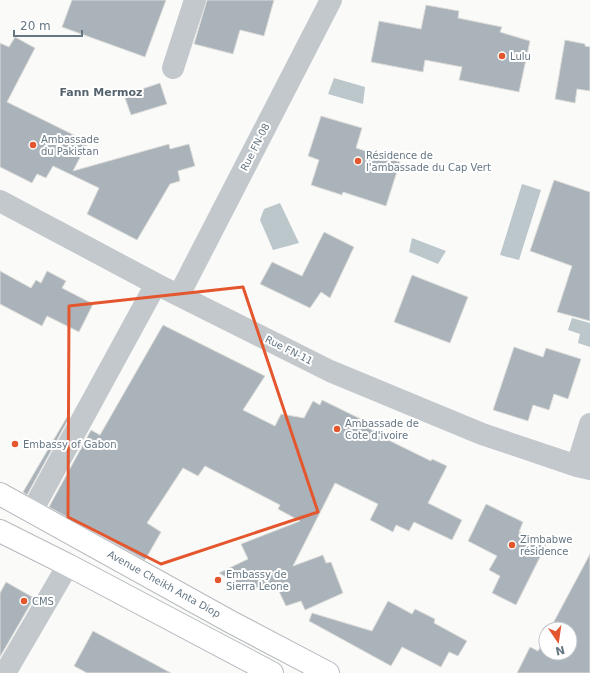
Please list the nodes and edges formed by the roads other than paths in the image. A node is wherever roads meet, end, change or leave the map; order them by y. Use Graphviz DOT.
graph roads {
  1 [pos="195,0"];
  2 [pos="331,0"];
  3 [pos="173,68"];
  4 [pos="0,201"];
  5 [pos="156,284"];
  6 [pos="179,295"];
  7 [pos="590,424"];
  8 [pos="584,467"];
  9 [pos="0,494"];
  10 [pos="32,511"];
  11 [pos="0,531"];
  12 [pos="68,565"];
  13 [pos="5,673"];
  14 [pos="272,673"];
  15 [pos="328,673"];
  1 -- 3 [label="street"];
  2 -- 6 [label="street, Rue FN-08"];
  4 -- 5 [label="street, Rue FN-11"];
  5 -- 6 [label="street, Rue FN-11"];
  5 -- 10 [label="street"];
  6 -- 8 [label="street, Rue FN-11"];
  7 -- 8 [label="street"];
  9 -- 10 [label="main road, Avenue Cheikh Anta Diop"];
  10 -- 15 [label="main road, Avenue Cheikh Anta Diop"];
  11 -- 12 [label="main road"];
  12 -- 13 [label="street"];
  12 -- 14 [label="main road"];
}
